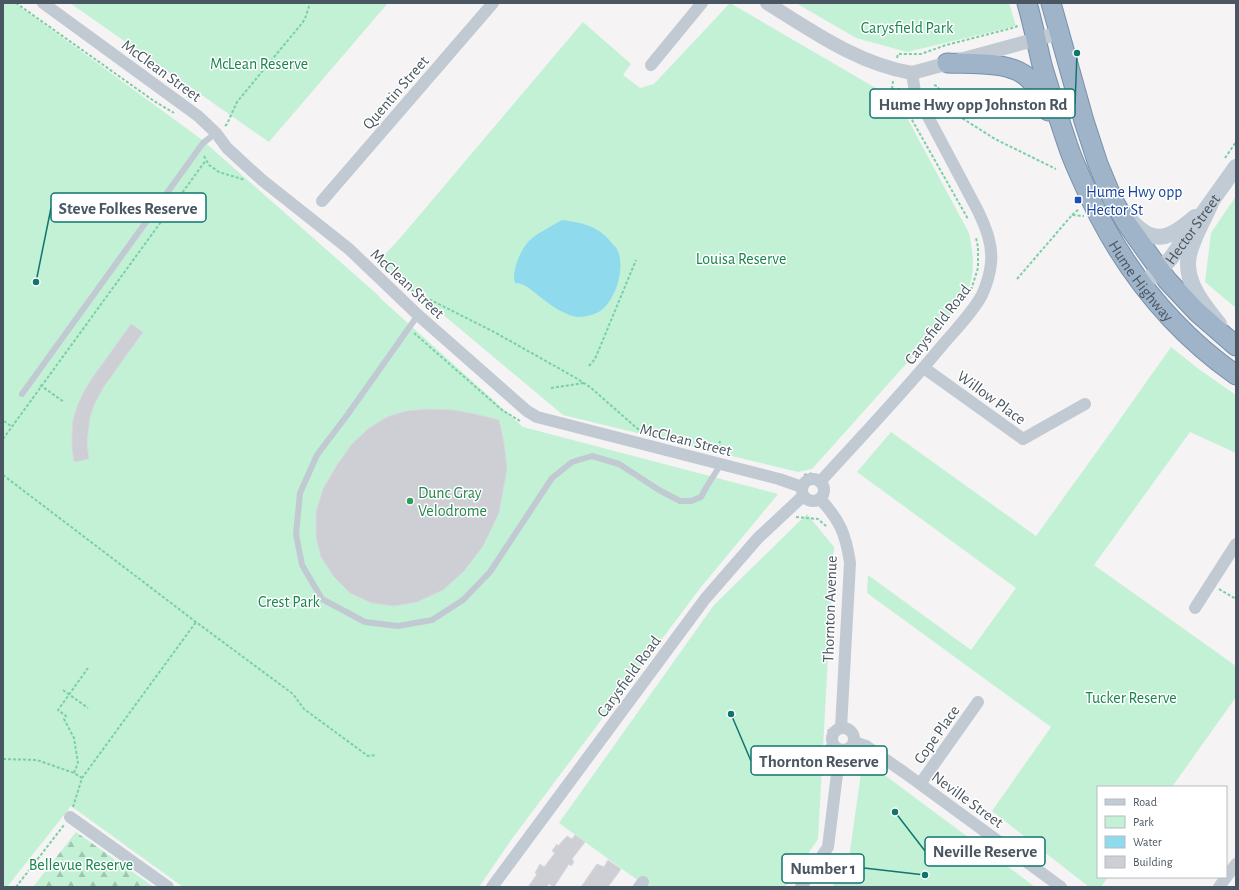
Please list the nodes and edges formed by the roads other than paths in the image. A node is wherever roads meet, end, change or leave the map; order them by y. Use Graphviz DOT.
graph roads {
  1 [pos="43,3"];
  2 [pos="493,3"];
  3 [pos="702,3"];
  4 [pos="767,3"];
  5 [pos="1027,3"];
  6 [pos="1051,3"];
  7 [pos="1059,33"];
  8 [pos="1037,39"];
  9 [pos="947,63"];
  10 [pos="651,66"];
  11 [pos="912,73"];
  12 [pos="216,132"];
  13 [pos="1068,148"];
  14 [pos="1230,164"];
  15 [pos="1113,200"];
  16 [pos="322,201"];
  17 [pos="1211,203"];
  18 [pos="1160,270"];
  19 [pos="1142,284"];
  20 [pos="418,315"];
  21 [pos="1235,345"];
  22 [pos="924,368"];
  23 [pos="1236,375"];
  24 [pos="22,394"];
  25 [pos="1085,404"];
  26 [pos="719,460"];
  27 [pos="820,482"];
  28 [pos="802,492"];
  29 [pos="820,499"];
  30 [pos="1236,544"];
  31 [pos="1195,608"];
  32 [pos="978,702"];
  33 [pos="835,727"];
  34 [pos="854,742"];
  35 [pos="840,750"];
  36 [pos="920,784"];
  37 [pos="70,818"];
  38 [pos="1236,864"];
  39 [pos="1227,876"];
  40 [pos="1226,878"];
  41 [pos="168,887"];
  42 [pos="492,887"];
  43 [pos="802,887"];
  44 [pos="1061,887"];
  45 [pos="1219,887"];
  1 -- 12 [label="street, McClean Street"];
  2 -- 16 [label="street, Quentin Street"];
  3 -- 10 [label="street"];
  4 -- 11 [label="street"];
  5 -- 8 [label="highway, Hume Highway"];
  6 -- 7 [label="highway, Hume Highway"];
  7 -- 8 [label="street"];
  7 -- 15 [label="highway, Hume Highway"];
  8 -- 9 [label="street"];
  8 -- 13 [label="highway, Hume Highway"];
  9 -- 11 [label="street"];
  9 -- 13 [label="highway"];
  11 -- 22 [label="street, Carysfield Road"];
  12 -- 20 [label="street, McClean Street"];
  12 -- 24 [label="lane"];
  13 -- 19 [label="highway, Hume Highway"];
  14 -- 17 [label="main road, Hector Street"];
  15 -- 17 [label="main road"];
  15 -- 18 [label="highway, Hume Highway"];
  17 -- 18 [label="main road, Hector Street"];
  17 -- 21 [label="main road"];
  18 -- 19 [label="main road, Hector Street"];
  18 -- 21 [label="highway, Hume Highway"];
  19 -- 23 [label="highway, Hume Highway"];
  20 -- 26 [label="street, McClean Street"];
  20 -- 26 [label="lane"];
  22 -- 25 [label="street, Willow Place"];
  22 -- 27 [label="street, Carysfield Road"];
  26 -- 28 [label="street, McClean Street"];
  27 -- 28 [label="street"];
  27 -- 29 [label="street"];
  28 -- 29 [label="street"];
  28 -- 42 [label="street, Carysfield Road"];
  29 -- 33 [label="street, Thornton Avenue"];
  30 -- 31 [label="street"];
  32 -- 36 [label="street, Cope Place"];
  33 -- 34 [label="street"];
  33 -- 35 [label="street, Thornton Avenue"];
  34 -- 35 [label="street"];
  34 -- 36 [label="street, Neville Street"];
  35 -- 43 [label="street, Thornton Avenue"];
  36 -- 44 [label="street, Neville Street"];
  37 -- 41 [label="street"];
  38 -- 39 [label="street"];
  40 -- 45 [label="street"];
}
